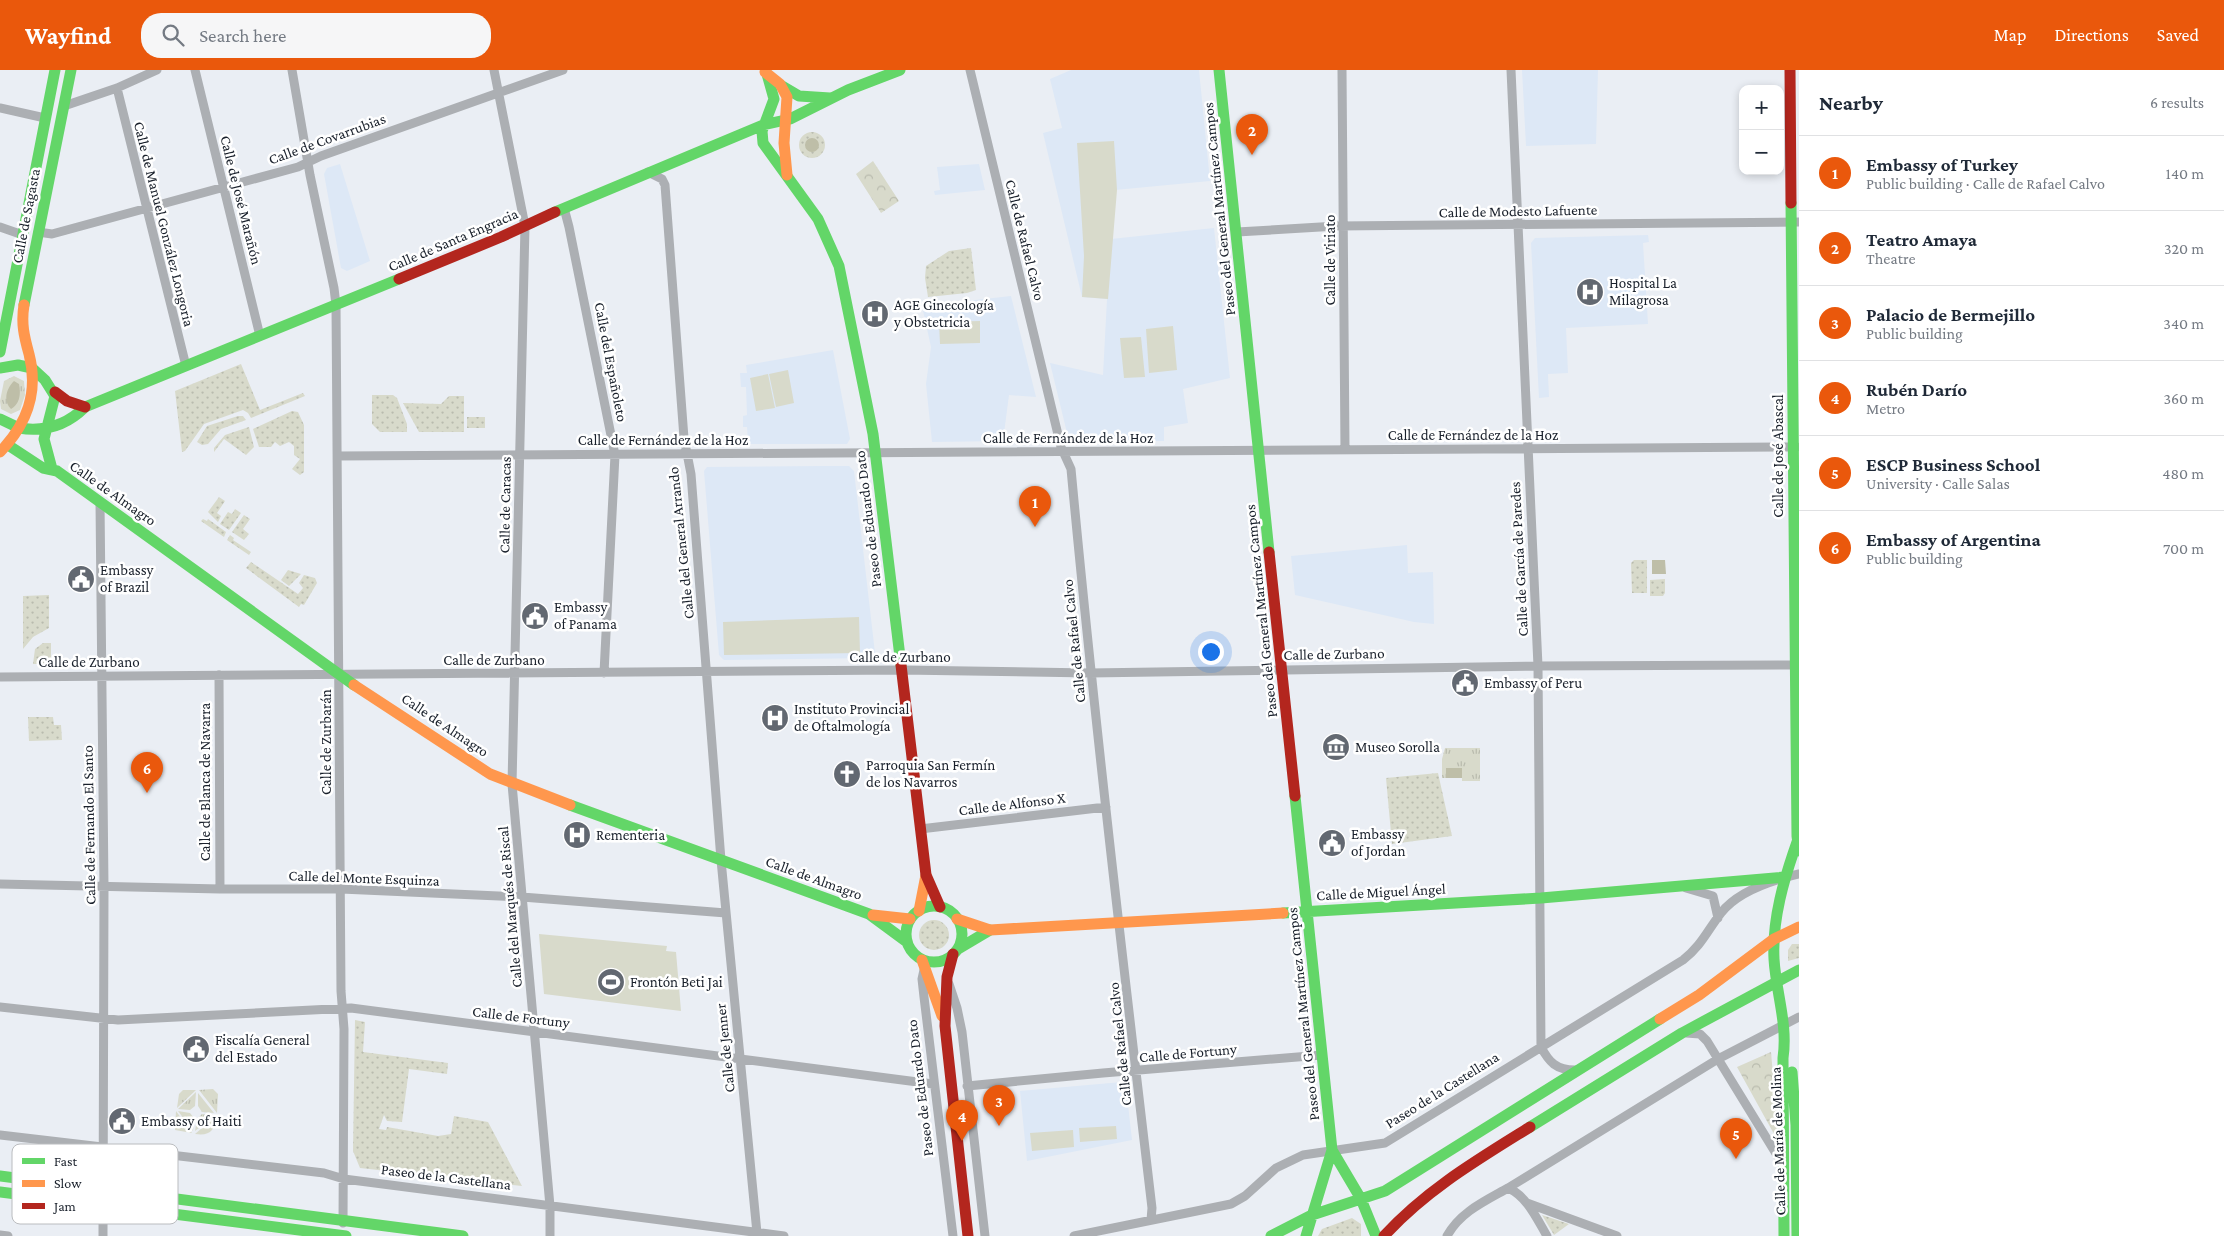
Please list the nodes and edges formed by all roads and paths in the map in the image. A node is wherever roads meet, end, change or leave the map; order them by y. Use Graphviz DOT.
graph roads {
  1 [pos="55,70"];
  2 [pos="71,70"];
  3 [pos="157,70"];
  4 [pos="195,70"];
  5 [pos="292,70"];
  6 [pos="494,70"];
  7 [pos="563,70"];
  8 [pos="900,70"];
  9 [pos="970,70"];
  10 [pos="1219,70"];
  11 [pos="1342,70"];
  12 [pos="1511,70"];
  13 [pos="1790,70"];
  14 [pos="764,72"];
  15 [pos="876,75"];
  16 [pos="780,84"];
  17 [pos="117,88"];
  18 [pos="499,94"];
  19 [pos="830,98"];
  20 [pos="64,106"];
  21 [pos="0,108"];
  22 [pos="45,118"];
  23 [pos="786,120"];
  24 [pos="763,124"];
  25 [pos="308,161"];
  26 [pos="648,172"];
  27 [pos="787,175"];
  28 [pos="225,188"];
  29 [pos="147,208"];
  30 [pos="564,208"];
  31 [pos="1796,222"];
  32 [pos="1518,224"];
  33 [pos="525,226"];
  34 [pos="1343,226"];
  35 [pos="0,227"];
  36 [pos="38,232"];
  37 [pos="1237,232"];
  38 [pos="23,235"];
  39 [pos="336,304"];
  40 [pos="260,336"];
  41 [pos="0,352"];
  42 [pos="186,366"];
  43 [pos="0,368"];
  44 [pos="32,368"];
  45 [pos="55,392"];
  46 [pos="85,407"];
  47 [pos="0,419"];
  48 [pos="20,428"];
  49 [pos="45,429"];
  50 [pos="3,446"];
  51 [pos="1796,448"];
  52 [pos="1528,449"];
  53 [pos="1259,450"];
  54 [pos="1345,450"];
  55 [pos="1063,452"];
  56 [pos="876,453"];
  57 [pos="520,454"];
  58 [pos="685,454"];
  59 [pos="337,456"];
  60 [pos="615,456"];
  61 [pos="52,469"];
  62 [pos="100,502"];
  63 [pos="1797,665"];
  64 [pos="1538,666"];
  65 [pos="1282,668"];
  66 [pos="902,670"];
  67 [pos="708,672"];
  68 [pos="515,673"];
  69 [pos="604,673"];
  70 [pos="1090,673"];
  71 [pos="339,674"];
  72 [pos="219,675"];
  73 [pos="102,676"];
  74 [pos="0,677"];
  75 [pos="512,784"];
  76 [pos="1106,807"];
  77 [pos="920,829"];
  78 [pos="1798,847"];
  79 [pos="721,860"];
  80 [pos="1799,874"];
  81 [pos="926,875"];
  82 [pos="1785,877"];
  83 [pos="0,884"];
  84 [pos="104,886"];
  85 [pos="1683,887"];
  86 [pos="340,889"];
  87 [pos="220,890"];
  88 [pos="522,897"];
  89 [pos="1541,898"];
  90 [pos="940,907"];
  91 [pos="1307,912"];
  92 [pos="726,913"];
  93 [pos="869,914"];
  94 [pos="915,915"];
  95 [pos="1718,918"];
  96 [pos="957,920"];
  97 [pos="1121,923"];
  98 [pos="1797,928"];
  99 [pos="990,930"];
  100 [pos="1774,939"];
  101 [pos="907,942"];
  102 [pos="956,951"];
  103 [pos="923,963"];
  104 [pos="1799,970"];
  105 [pos="947,977"];
  106 [pos="1776,980"];
  107 [pos="1752,995"];
  108 [pos="1783,1002"];
  109 [pos="0,1007"];
  110 [pos="342,1008"];
  111 [pos="1799,1017"];
  112 [pos="104,1018"];
  113 [pos="1784,1023"];
  114 [pos="945,1026"];
  115 [pos="535,1033"];
  116 [pos="1682,1033"];
  117 [pos="1786,1045"];
  118 [pos="1541,1047"];
  119 [pos="1322,1055"];
  120 [pos="740,1058"];
  121 [pos="1718,1059"];
  122 [pos="1579,1070"];
  123 [pos="1136,1071"];
  124 [pos="933,1084"];
  125 [pos="966,1086"];
  126 [pos="0,1134"];
  127 [pos="80,1144"];
  128 [pos="104,1144"];
  129 [pos="1332,1150"];
  130 [pos="178,1156"];
  131 [pos="1784,1168"];
  132 [pos="344,1179"];
  133 [pos="1508,1188"];
  134 [pos="178,1199"];
  135 [pos="1361,1199"];
  136 [pos="1527,1203"];
  137 [pos="550,1206"];
  138 [pos="178,1215"];
  139 [pos="1312,1215"];
  140 [pos="343,1220"];
  141 [pos="1151,1220"];
  142 [pos="757,1233"];
  143 [pos="0,1235"];
  144 [pos="8,1236"];
  145 [pos="344,1236"];
  146 [pos="463,1236"];
  147 [pos="550,1236"];
  148 [pos="784,1236"];
  149 [pos="953,1236"];
  150 [pos="968,1236"];
  151 [pos="985,1236"];
  152 [pos="1074,1236"];
  153 [pos="1271,1236"];
  154 [pos="1306,1236"];
  155 [pos="1376,1236"];
  156 [pos="1384,1236"];
  157 [pos="1447,1236"];
  158 [pos="1547,1236"];
  159 [pos="1617,1236"];
  160 [pos="1784,1236"];
  161 [pos="1796,1236"];
  1 -- 22 [label="main road, Calle de Sagasta"];
  2 -- 20 [label="main road, Calle de Sagasta"];
  3 -- 17 [label="street"];
  4 -- 28 [label="street, Calle de José Marañón"];
  5 -- 25 [label="street, Calle de Zurbarán"];
  6 -- 18 [label="street, Calle de Caracas"];
  7 -- 18 [label="street, Calle de Covarrubias"];
  8 -- 15 [label="main road, Calle de Santa Engracia"];
  9 -- 55 [label="street, Calle de Rafael Calvo"];
  10 -- 37 [label="main road, Paseo del General Martínez Campos"];
  11 -- 34 [label="street, Calle de Viriato"];
  12 -- 32 [label="street, Calle de García de Paredes"];
  13 -- 31 [label="main road, Calle de José Abascal"];
  14 -- 16 [label="main road, Calle de Santa Engracia"];
  14 -- 24 [label="main road"];
  15 -- 19 [label="main road, Calle de Santa Engracia"];
  16 -- 19 [label="main road, Calle de Santa Engracia"];
  16 -- 23 [label="main road"];
  17 -- 20 [label="street"];
  17 -- 29 [label="street, Calle de Manuel González Longoria"];
  18 -- 25 [label="street, Calle de Covarrubias"];
  18 -- 33 [label="street, Calle de Caracas"];
  19 -- 23 [label="main road, Calle de Santa Engracia"];
  20 -- 36 [label="main road, Calle de Sagasta"];
  21 -- 22 [label="street"];
  22 -- 38 [label="main road, Calle de Sagasta"];
  23 -- 24 [label="main road, Calle de Santa Engracia"];
  23 -- 27 [label="main road"];
  24 -- 26 [label="main road, Calle de Santa Engracia"];
  24 -- 27 [label="main road, Paseo de Eduardo Dato"];
  25 -- 28 [label="street, Calle de Covarrubias"];
  25 -- 39 [label="street, Calle de Zurbarán"];
  26 -- 30 [label="main road, Calle de Santa Engracia"];
  26 -- 58 [label="street, Calle del General Arrando"];
  27 -- 56 [label="main road, Paseo de Eduardo Dato"];
  28 -- 29 [label="street, Calle de Covarrubias"];
  28 -- 40 [label="street, Calle de José Marañón"];
  29 -- 36 [label="street, Calle de Covarrubias"];
  29 -- 42 [label="street, Calle de Manuel González Longoria"];
  30 -- 33 [label="main road, Calle de Santa Engracia"];
  30 -- 60 [label="street, Calle del Españoleto"];
  31 -- 32 [label="street, Calle de Modesto Lafuente"];
  31 -- 51 [label="main road, Calle de José Abascal"];
  32 -- 34 [label="street, Calle de Modesto Lafuente"];
  32 -- 52 [label="street, Calle de García de Paredes"];
  33 -- 39 [label="main road, Calle de Santa Engracia"];
  33 -- 57 [label="street, Calle de Caracas"];
  34 -- 37 [label="street, Calle de Modesto Lafuente"];
  34 -- 54 [label="street, Calle de Viriato"];
  35 -- 38 [label="street"];
  36 -- 44 [label="main road, Calle de Sagasta"];
  37 -- 53 [label="main road, Paseo del General Martínez Campos"];
  38 -- 41 [label="main road, Calle de Sagasta"];
  39 -- 40 [label="main road, Calle de Santa Engracia"];
  39 -- 59 [label="street, Calle de Zurbarán"];
  40 -- 42 [label="main road, Calle de Santa Engracia"];
  42 -- 46 [label="main road, Calle de Santa Engracia"];
  43 -- 44 [label="main road"];
  44 -- 45 [label="main road"];
  44 -- 48 [label="main road, Calle de Sagasta"];
  45 -- 46 [label="main road"];
  45 -- 49 [label="main road"];
  46 -- 49 [label="main road, Calle de Santa Engracia"];
  47 -- 48 [label="main road"];
  48 -- 49 [label="main road"];
  48 -- 50 [label="main road, Calle de Sagasta"];
  49 -- 61 [label="main road, Calle de Almagro"];
  50 -- 61 [label="main road, Calle de Almagro"];
  51 -- 52 [label="street, Calle de Fernández de la Hoz"];
  51 -- 63 [label="main road, Calle de José Abascal"];
  52 -- 54 [label="street, Calle de Fernández de la Hoz"];
  52 -- 64 [label="street, Calle de García de Paredes"];
  53 -- 54 [label="street, Calle de Fernández de la Hoz"];
  53 -- 55 [label="street, Calle de Fernández de la Hoz"];
  53 -- 65 [label="main road, Paseo del General Martínez Campos"];
  55 -- 56 [label="street, Calle de Fernández de la Hoz"];
  55 -- 70 [label="street, Calle de Rafael Calvo"];
  56 -- 58 [label="street, Calle de Fernández de la Hoz"];
  56 -- 66 [label="main road, Paseo de Eduardo Dato"];
  57 -- 59 [label="street, Calle de Fernández de la Hoz"];
  57 -- 60 [label="street, Calle de Fernández de la Hoz"];
  57 -- 68 [label="street, Calle de Caracas"];
  58 -- 60 [label="street, Calle de Fernández de la Hoz"];
  58 -- 67 [label="street, Calle del General Arrando"];
  59 -- 71 [label="street, Calle de Zurbarán"];
  60 -- 69 [label="street, Calle del Españoleto"];
  61 -- 62 [label="main road, Calle de Almagro"];
  62 -- 71 [label="main road, Calle de Almagro"];
  62 -- 73 [label="street, Calle de Fernando El Santo"];
  63 -- 64 [label="street, Calle de Zurbano"];
  63 -- 78 [label="main road, Calle de José Abascal"];
  64 -- 65 [label="street, Calle de Zurbano"];
  64 -- 89 [label="street, Calle de García de Paredes"];
  65 -- 70 [label="street, Calle de Zurbano"];
  65 -- 91 [label="main road, Paseo del General Martínez Campos"];
  66 -- 67 [label="street, Calle de Zurbano"];
  66 -- 70 [label="street, Calle de Zurbano"];
  66 -- 77 [label="main road, Paseo de Eduardo Dato"];
  67 -- 69 [label="street, Calle de Zurbano"];
  67 -- 79 [label="street, Calle del General Arrando"];
  68 -- 69 [label="street, Calle de Zurbano"];
  68 -- 71 [label="street, Calle de Zurbano"];
  68 -- 75 [label="street, Calle de Caracas"];
  70 -- 76 [label="street, Calle de Rafael Calvo"];
  71 -- 72 [label="street, Calle de Zurbano"];
  71 -- 75 [label="main road, Calle de Almagro"];
  71 -- 86 [label="street, Calle de Zurbarán"];
  72 -- 73 [label="street, Calle de Zurbano"];
  72 -- 87 [label="street, Calle de Blanca de Navarra"];
  73 -- 74 [label="street, Calle de Zurbano"];
  73 -- 84 [label="street, Calle de Fernando El Santo"];
  75 -- 79 [label="main road, Calle de Almagro"];
  75 -- 88 [label="street, Calle del Marqués de Riscal"];
  76 -- 77 [label="street, Calle de Alfonso X"];
  76 -- 97 [label="street, Calle de Rafael Calvo"];
  77 -- 81 [label="main road, Paseo de Eduardo Dato"];
  78 -- 82 [label="main road, Calle de José Abascal"];
  79 -- 92 [label="street, Calle de Jenner"];
  79 -- 93 [label="main road, Calle de Almagro"];
  80 -- 82 [label="street, Paseo de la Castellana"];
  81 -- 90 [label="main road, Paseo de Eduardo Dato"];
  81 -- 94 [label="main road, Paseo de Eduardo Dato"];
  82 -- 85 [label="main road, Calle de Miguel Ángel"];
  82 -- 95 [label="street, Paseo de la Castellana"];
  82 -- 100 [label="main road, Calle de José Abascal"];
  83 -- 84 [label="street, Calle del Monte Esquinza"];
  84 -- 87 [label="street, Calle del Monte Esquinza"];
  84 -- 112 [label="street, Calle de Fernando El Santo"];
  85 -- 89 [label="main road, Calle de Miguel Ángel"];
  85 -- 95 [label="street, Calle de Miguel Ángel"];
  86 -- 87 [label="street, Calle del Monte Esquinza"];
  86 -- 88 [label="street, Calle del Monte Esquinza"];
  86 -- 110 [label="street, Calle de Zurbarán"];
  88 -- 92 [label="street, Calle del Monte Esquinza"];
  88 -- 115 [label="street, Calle del Marqués de Riscal"];
  89 -- 91 [label="main road, Calle de Miguel Ángel"];
  89 -- 118 [label="street, Calle de García de Paredes"];
  90 -- 94 [label="main road"];
  90 -- 96 [label="main road"];
  91 -- 97 [label="main road, Calle de Miguel Ángel"];
  91 -- 119 [label="main road, Paseo del General Martínez Campos"];
  92 -- 120 [label="street, Calle de Jenner"];
  93 -- 94 [label="main road, Calle de Almagro"];
  93 -- 101 [label="main road, Calle de Almagro"];
  94 -- 101 [label="main road"];
  95 -- 118 [label="street, Paseo de la Castellana"];
  96 -- 99 [label="main road, Calle de Miguel Ángel"];
  96 -- 102 [label="main road"];
  97 -- 99 [label="main road, Calle de Miguel Ángel"];
  97 -- 123 [label="street, Calle de Rafael Calvo"];
  98 -- 100 [label="main road"];
  99 -- 102 [label="main road, Calle de Miguel Ángel"];
  100 -- 106 [label="main road, Calle de María de Molina"];
  100 -- 122 [label="main road"];
  101 -- 103 [label="main road"];
  102 -- 103 [label="main road"];
  102 -- 105 [label="main road"];
  103 -- 114 [label="main road, Paseo de Eduardo Dato"];
  103 -- 124 [label="street, Paseo de Eduardo Dato"];
  104 -- 106 [label="main road"];
  105 -- 114 [label="main road"];
  105 -- 125 [label="street"];
  106 -- 107 [label="main road"];
  106 -- 108 [label="main road, Calle de María de Molina"];
  107 -- 108 [label="main road"];
  107 -- 116 [label="main road"];
  108 -- 113 [label="main road, Calle de María de Molina"];
  109 -- 112 [label="street, Calle de Fortuny"];
  110 -- 112 [label="street, Calle de Fortuny"];
  110 -- 115 [label="street, Calle de Fortuny"];
  110 -- 132 [label="street, Calle de Zurbarán"];
  111 -- 113 [label="street"];
  112 -- 128 [label="street, Calle de Fernando El Santo"];
  113 -- 117 [label="main road, Calle de María de Molina"];
  113 -- 121 [label="street"];
  114 -- 150 [label="main road"];
  115 -- 120 [label="street, Calle de Fortuny"];
  115 -- 137 [label="street, Calle del Marqués de Riscal"];
  116 -- 121 [label="street"];
  116 -- 156 [label="main road"];
  117 -- 131 [label="main road, Calle de María de Molina"];
  117 -- 161 [label="main road, Calle de María de Molina"];
  118 -- 122 [label="street"];
  118 -- 129 [label="street, Paseo de la Castellana"];
  119 -- 123 [label="street, Calle de Fortuny"];
  119 -- 129 [label="main road, Paseo del General Martínez Campos"];
  120 -- 124 [label="street, Calle de Fortuny"];
  120 -- 142 [label="street, Calle de Jenner"];
  121 -- 131 [label="street"];
  121 -- 133 [label="street"];
  122 -- 135 [label="main road"];
  123 -- 125 [label="street, Calle de Fortuny"];
  123 -- 141 [label="street, Calle de Rafael Calvo"];
  124 -- 149 [label="street, Paseo de Eduardo Dato"];
  125 -- 151 [label="street"];
  126 -- 127 [label="street, Paseo de la Castellana"];
  129 -- 135 [label="main road"];
  129 -- 139 [label="main road"];
  129 -- 141 [label="street, Paseo de la Castellana"];
  130 -- 132 [label="street, Paseo de la Castellana"];
  131 -- 160 [label="main road, Calle de María de Molina"];
  132 -- 137 [label="street, Paseo de la Castellana"];
  132 -- 140 [label="street, Calle de Zurbarán"];
  133 -- 136 [label="street"];
  133 -- 157 [label="street"];
  134 -- 140 [label="main road"];
  135 -- 139 [label="main road"];
  135 -- 155 [label="main road"];
  136 -- 158 [label="street"];
  136 -- 159 [label="street"];
  137 -- 142 [label="street, Paseo de la Castellana"];
  137 -- 147 [label="street, Calle del Marqués de Riscal"];
  138 -- 145 [label="main road"];
  139 -- 153 [label="main road"];
  139 -- 154 [label="main road"];
  140 -- 145 [label="street, Calle de Zurbarán"];
  140 -- 146 [label="main road"];
  141 -- 152 [label="street, Paseo de la Castellana"];
  142 -- 148 [label="street, Paseo de la Castellana"];
  143 -- 144 [label="street"];
}
